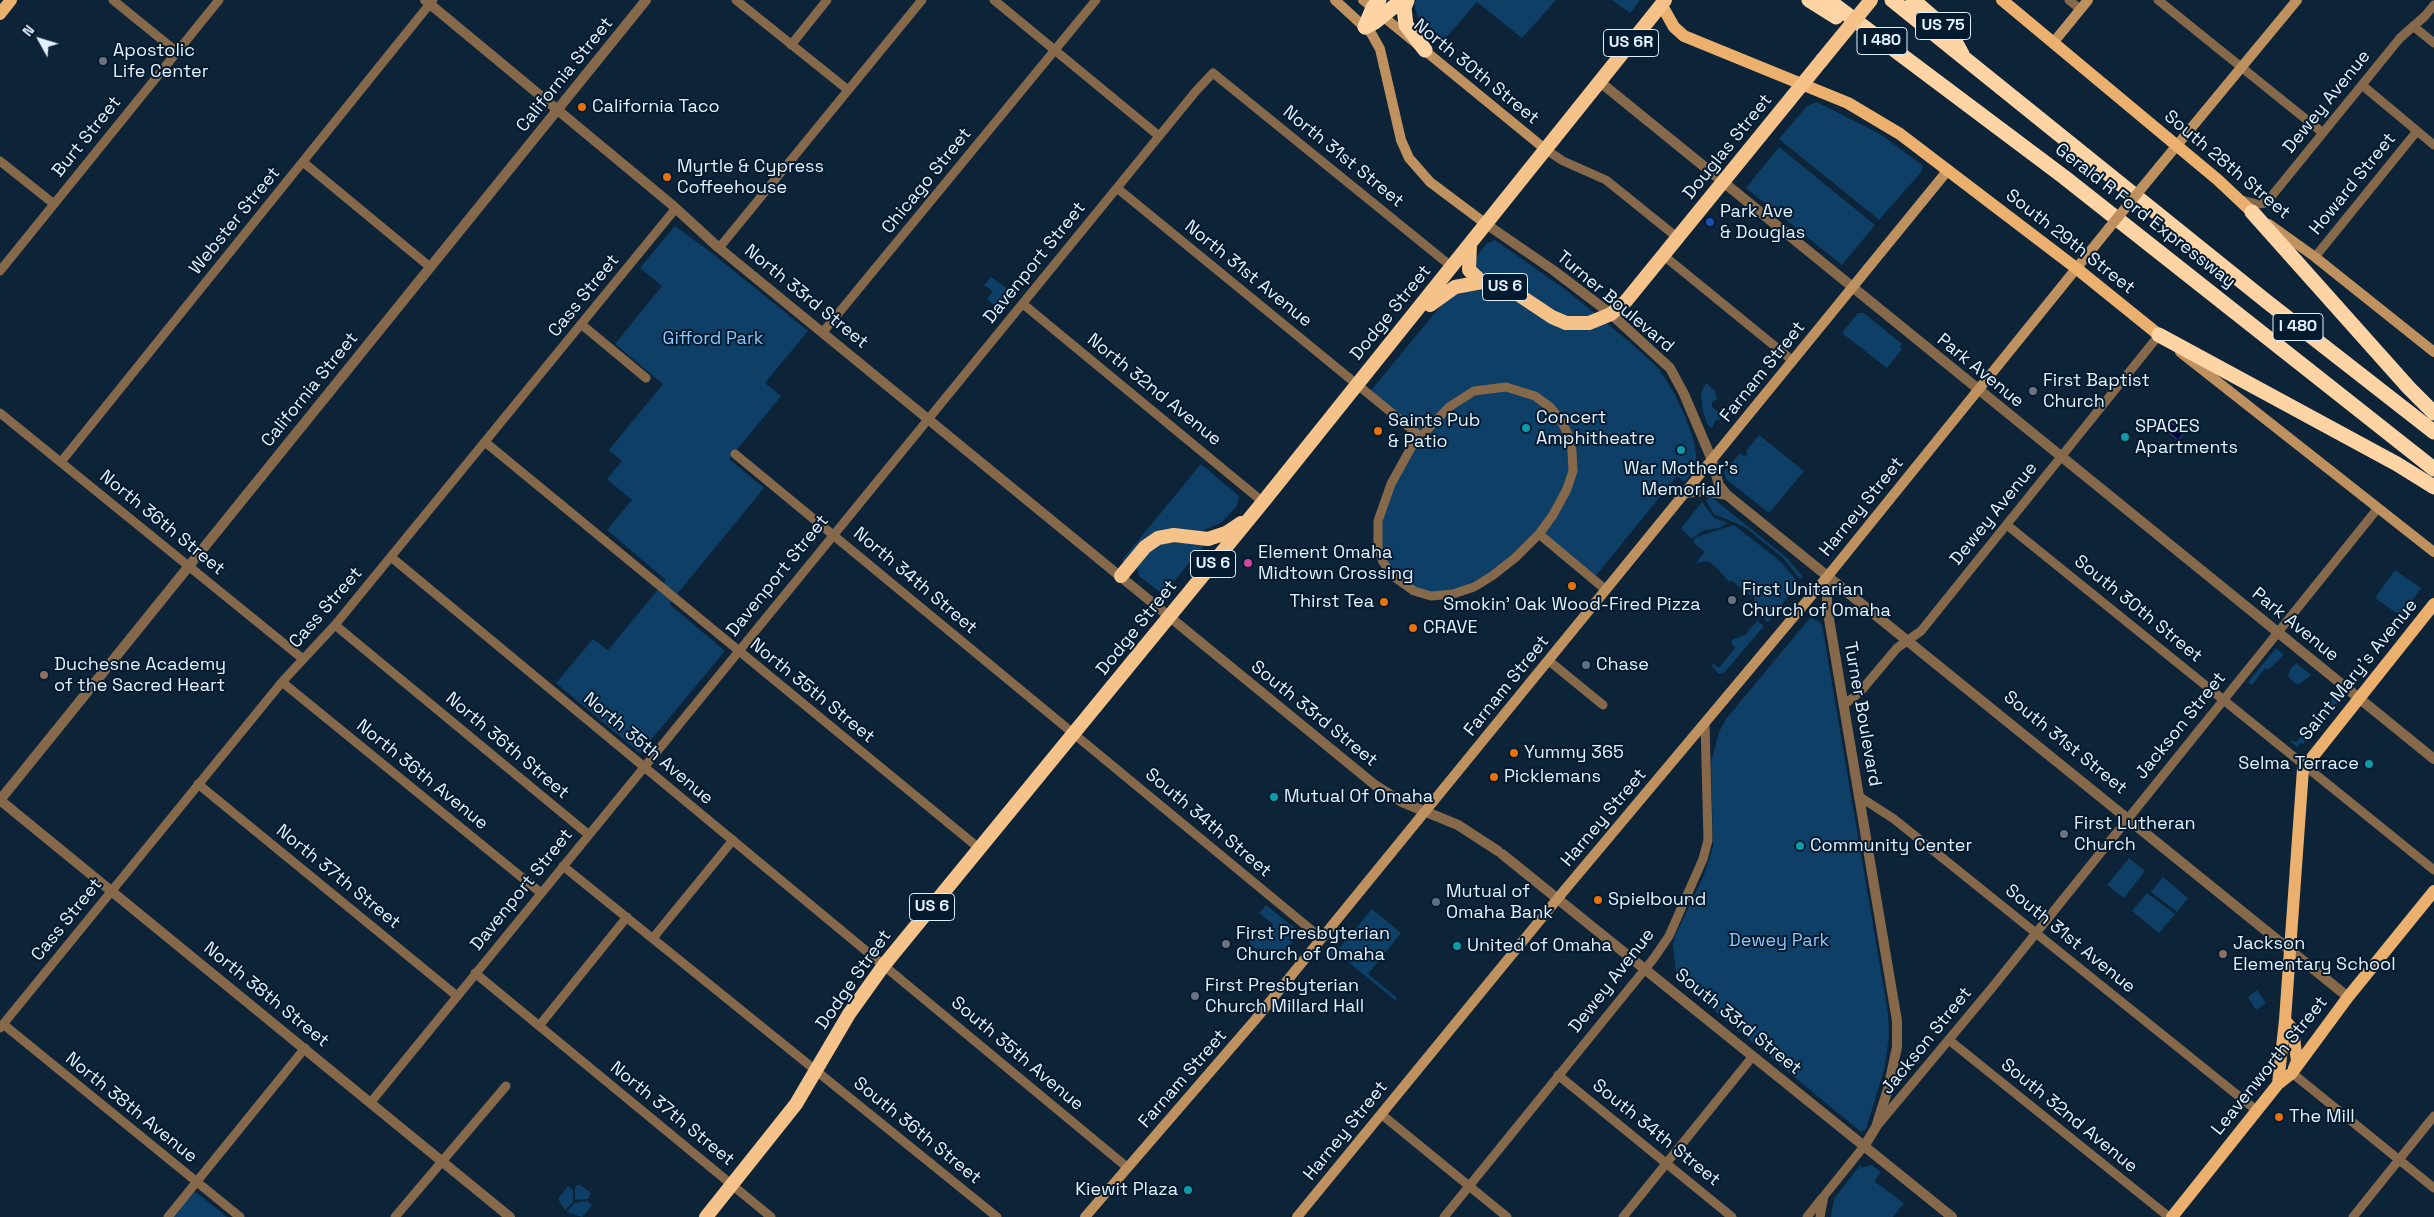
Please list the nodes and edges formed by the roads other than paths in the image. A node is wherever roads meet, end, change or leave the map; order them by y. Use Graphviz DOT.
graph roads {
  1 [pos="12,0"];
  2 [pos="113,0"];
  3 [pos="219,0"];
  4 [pos="646,0"];
  5 [pos="736,0"];
  6 [pos="827,0"];
  7 [pos="922,0"];
  8 [pos="994,0"];
  9 [pos="1096,0"];
  10 [pos="1335,0"];
  11 [pos="1402,0"];
  12 [pos="1407,0"];
  13 [pos="1809,0"];
  14 [pos="1828,0"];
  15 [pos="1871,0"];
  16 [pos="1892,0"];
  17 [pos="1913,0"];
  18 [pos="2002,0"];
  19 [pos="2069,0"];
  20 [pos="2088,0"];
  21 [pos="2158,0"];
  22 [pos="2297,0"];
  23 [pos="429,1"];
  24 [pos="1663,2"];
  25 [pos="2434,5"];
  26 [pos="1374,6"];
  27 [pos="2080,9"];
  28 [pos="0,14"];
  29 [pos="2413,26"];
  30 [pos="1365,27"];
  31 [pos="2052,43"];
  32 [pos="2434,43"];
  33 [pos="791,44"];
  34 [pos="1056,50"];
  35 [pos="1425,50"];
  36 [pos="177,52"];
  37 [pos="1965,60"];
  38 [pos="2242,68"];
  39 [pos="1213,73"];
  40 [pos="1936,81"];
  41 [pos="1600,82"];
  42 [pos="1803,84"];
  43 [pos="2362,85"];
  44 [pos="848,90"];
  45 [pos="558,109"];
  46 [pos="2417,131"];
  47 [pos="2323,133"];
  48 [pos="1159,136"];
  49 [pos="2434,145"];
  50 [pos="2177,146"];
  51 [pos="1545,150"];
  52 [pos="0,161"];
  53 [pos="303,162"];
  54 [pos="1948,170"];
  55 [pos="1723,182"];
  56 [pos="1117,188"];
  57 [pos="2239,200"];
  58 [pos="54,204"];
  59 [pos="676,208"];
  60 [pos="2252,212"];
  61 [pos="1486,224"];
  62 [pos="1678,238"];
  63 [pos="1470,244"];
  64 [pos="720,248"];
  65 [pos="1663,255"];
  66 [pos="2315,258"];
  67 [pos="1452,267"];
  68 [pos="430,268"];
  69 [pos="2076,268"];
  70 [pos="0,271"];
  71 [pos="1482,282"];
  72 [pos="1853,288"];
  73 [pos="1023,304"];
  74 [pos="1611,314"];
  75 [pos="581,324"];
  76 [pos="1403,329"];
  77 [pos="824,332"];
  78 [pos="2160,335"];
  79 [pos="2434,352"];
  80 [pos="1793,361"];
  81 [pos="646,378"];
  82 [pos="1358,385"];
  83 [pos="1978,390"];
  84 [pos="0,413"];
  85 [pos="2434,413"];
  86 [pos="929,418"];
  87 [pos="2434,432"];
  88 [pos="1420,436"];
  89 [pos="485,442"];
  90 [pos="735,454"];
  91 [pos="2061,457"];
  92 [pos="1712,460"];
  93 [pos="61,462"];
  94 [pos="2434,469"];
  95 [pos="2434,487"];
  96 [pos="1685,493"];
  97 [pos="1727,495"];
  98 [pos="1259,507"];
  99 [pos="2378,508"];
  100 [pos="2007,525"];
  101 [pos="1539,534"];
  102 [pos="833,535"];
  103 [pos="2434,552"];
  104 [pos="391,557"];
  105 [pos="189,566"];
  106 [pos="1121,576"];
  107 [pos="1827,577"];
  108 [pos="1606,590"];
  109 [pos="2434,604"];
  110 [pos="1170,617"];
  111 [pos="335,625"];
  112 [pos="2278,632"];
  113 [pos="1908,642"];
  114 [pos="738,651"];
  115 [pos="304,658"];
  116 [pos="1548,660"];
  117 [pos="282,682"];
  118 [pos="2358,698"];
  119 [pos="2224,699"];
  120 [pos="1600,702"];
  121 [pos="1845,704"];
  122 [pos="1705,724"];
  123 [pos="1074,733"];
  124 [pos="2434,759"];
  125 [pos="644,766"];
  126 [pos="2305,766"];
  127 [pos="198,784"];
  128 [pos="1860,797"];
  129 [pos="0,800"];
  130 [pos="1425,811"];
  131 [pos="2128,818"];
  132 [pos="588,835"];
  133 [pos="733,840"];
  134 [pos="980,849"];
  135 [pos="563,866"];
  136 [pos="2434,870"];
  137 [pos="112,891"];
  138 [pos="2434,891"];
  139 [pos="541,893"];
  140 [pos="1557,898"];
  141 [pos="627,917"];
  142 [pos="2036,932"];
  143 [pos="653,938"];
  144 [pos="1321,938"];
  145 [pos="2291,950"];
  146 [pos="884,965"];
  147 [pos="1645,968"];
  148 [pos="475,973"];
  149 [pos="457,996"];
  150 [pos="2348,997"];
  151 [pos="2286,1020"];
  152 [pos="2,1026"];
  153 [pos="540,1026"];
  154 [pos="1949,1040"];
  155 [pos="305,1048"];
  156 [pos="1754,1056"];
  157 [pos="817,1070"];
  158 [pos="2292,1073"];
  159 [pos="1558,1075"];
  160 [pos="2278,1084"];
  161 [pos="506,1086"];
  162 [pos="371,1102"];
  163 [pos="2256,1110"];
  164 [pos="1381,1114"];
  165 [pos="2434,1116"];
  166 [pos="1876,1127"];
  167 [pos="1865,1146"];
  168 [pos="2399,1160"];
  169 [pos="442,1161"];
  170 [pos="1666,1163"];
  171 [pos="1128,1168"];
  172 [pos="196,1182"];
  173 [pos="732,1184"];
  174 [pos="1469,1186"];
  175 [pos="2434,1188"];
  176 [pos="1824,1196"];
  177 [pos="168,1217"];
  178 [pos="240,1217"];
  179 [pos="395,1217"];
  180 [pos="510,1217"];
  181 [pos="706,1217"];
  182 [pos="771,1217"];
  183 [pos="997,1217"];
  184 [pos="1085,1217"];
  185 [pos="1297,1217"];
  186 [pos="1444,1217"];
  187 [pos="1507,1217"];
  188 [pos="1623,1217"];
  189 [pos="1732,1217"];
  190 [pos="1807,1217"];
  191 [pos="1820,1217"];
  192 [pos="1952,1217"];
  193 [pos="2170,1217"];
  194 [pos="2353,1217"];
  1 -- 28 [label="main road"];
  2 -- 36 [label="street"];
  3 -- 36 [label="street, Burt Street"];
  4 -- 45 [label="street, California Street"];
  5 -- 33 [label="street"];
  6 -- 33 [label="street"];
  7 -- 44 [label="street"];
  8 -- 34 [label="street"];
  9 -- 34 [label="street, Chicago Street"];
  10 -- 30 [label="main road"];
  11 -- 26 [label="highway"];
  12 -- 35 [label="highway"];
  13 -- 40 [label="highway"];
  14 -- 40 [label="highway, Gerald R Ford Expressway / I 480"];
  15 -- 42 [label="highway, Douglas Street / US 6, bridge"];
  16 -- 37 [label="highway, Gerald R Ford Expressway / I 480"];
  17 -- 37 [label="highway, US 75"];
  18 -- 31 [label="main road, South 28th Street"];
  19 -- 27 [label="street"];
  20 -- 27 [label="main road"];
  21 -- 38 [label="street"];
  22 -- 38 [label="main road, Harney Street"];
  23 -- 45 [label="street, North 33rd Street"];
  23 -- 53 [label="street, Webster Street"];
  24 -- 41 [label="highway, Dodge Street / US 6R"];
  24 -- 42 [label="main road, South 29th Street"];
  25 -- 29 [label="street, Dewey Avenue"];
  26 -- 30 [label="highway"];
  26 -- 35 [label="main road, North 30th Street"];
  27 -- 31 [label="main road"];
  29 -- 32 [label="street"];
  29 -- 43 [label="street, Dewey Avenue"];
  30 -- 61 [label="main road"];
  31 -- 50 [label="main road, South 28th Street"];
  33 -- 44 [label="street"];
  34 -- 48 [label="street"];
  34 -- 77 [label="street, Chicago Street"];
  35 -- 51 [label="main road, North 30th Street"];
  36 -- 58 [label="street, Burt Street"];
  37 -- 87 [label="highway, Gerald R Ford Expressway / I 480"];
  38 -- 47 [label="street"];
  38 -- 50 [label="main road, Harney Street"];
  39 -- 48 [label="street, Davenport Street"];
  39 -- 67 [label="street, North 31st Street"];
  40 -- 94 [label="highway, Gerald R Ford Expressway / I 480"];
  41 -- 51 [label="highway, Dodge Street / US 6R"];
  41 -- 55 [label="street, Park Avenue"];
  42 -- 54 [label="main road, South 29th Street"];
  42 -- 55 [label="highway, Douglas Street / US 6"];
  43 -- 46 [label="street"];
  43 -- 47 [label="street, Dewey Avenue"];
  44 -- 64 [label="street"];
  45 -- 59 [label="street, North 33rd Street"];
  45 -- 68 [label="street, California Street"];
  46 -- 49 [label="street"];
  46 -- 66 [label="street, Howard Street"];
  47 -- 57 [label="street, Dewey Avenue"];
  48 -- 56 [label="street, Davenport Street"];
  50 -- 57 [label="main road, South 28th Street"];
  50 -- 69 [label="main road, Harney Street, bridge"];
  51 -- 61 [label="highway, Dodge Street / US 6R"];
  51 -- 62 [label="street"];
  52 -- 58 [label="street"];
  53 -- 68 [label="street"];
  53 -- 93 [label="street, Webster Street"];
  54 -- 69 [label="main road, South 29th Street"];
  54 -- 72 [label="main road, Farnam Street"];
  55 -- 62 [label="highway, Douglas Street / US 6"];
  55 -- 72 [label="street, Park Avenue"];
  56 -- 73 [label="street, Davenport Street"];
  56 -- 82 [label="street, North 31st Avenue"];
  57 -- 60 [label="main road, South 28th Street"];
  58 -- 70 [label="street, Burt Street"];
  59 -- 64 [label="street, North 33rd Street"];
  59 -- 75 [label="street, Cass Street"];
  60 -- 66 [label="main road, South 28th Street"];
  60 -- 85 [label="highway"];
  61 -- 63 [label="highway, Dodge Street / US 6R"];
  61 -- 74 [label="street, Turner Boulevard"];
  62 -- 65 [label="highway, Douglas Street / US 6"];
  63 -- 67 [label="highway, Dodge Street / US 6R"];
  63 -- 71 [label="highway"];
  64 -- 77 [label="street, North 33rd Street"];
  65 -- 74 [label="highway, Douglas Street / US 6"];
  65 -- 80 [label="street"];
  66 -- 79 [label="main road, South 28th Street"];
  67 -- 76 [label="highway, Dodge Street / US 6R"];
  68 -- 105 [label="street, California Street"];
  69 -- 78 [label="main road, South 29th Street"];
  69 -- 83 [label="main road, Harney Street"];
  71 -- 74 [label="highway, US 6"];
  71 -- 76 [label="highway, US 6"];
  72 -- 80 [label="main road, Farnam Street"];
  72 -- 83 [label="street, Park Avenue"];
  73 -- 86 [label="street, Davenport Street"];
  73 -- 98 [label="street, North 32nd Avenue"];
  74 -- 92 [label="street, Turner Boulevard"];
  75 -- 81 [label="street"];
  75 -- 89 [label="street, Cass Street"];
  76 -- 82 [label="highway, Dodge Street / US 6"];
  77 -- 86 [label="street, North 33rd Street"];
  78 -- 91 [label="street, Dewey Avenue"];
  78 -- 95 [label="highway"];
  78 -- 99 [label="main road, South 29th Street"];
  80 -- 92 [label="main road, Farnam Street"];
  82 -- 88 [label="street"];
  82 -- 98 [label="highway, Dodge Street / US 6"];
  83 -- 91 [label="street, Park Avenue"];
  83 -- 107 [label="main road, Harney Street"];
  84 -- 93 [label="street, North 36th Street"];
  86 -- 102 [label="street, Davenport Street"];
  86 -- 106 [label="street, North 33rd Street"];
  88 -- 101 [label="street"];
  88 -- 101 [label="street"];
  89 -- 104 [label="street, Cass Street"];
  89 -- 114 [label="street, North 35th Street"];
  90 -- 102 [label="street, North 34th Street"];
  91 -- 100 [label="street, Dewey Avenue"];
  91 -- 112 [label="street, Park Avenue"];
  92 -- 96 [label="main road, Farnam Street"];
  92 -- 97 [label="street, Turner Boulevard"];
  93 -- 105 [label="street, North 36th Street"];
  96 -- 97 [label="street"];
  96 -- 108 [label="main road, Farnam Street"];
  97 -- 107 [label="street, Turner Boulevard"];
  98 -- 106 [label="highway"];
  98 -- 110 [label="highway, Dodge Street / US 6"];
  99 -- 103 [label="main road, South 29th Street"];
  99 -- 112 [label="street, Jackson Street"];
  100 -- 113 [label="street, Dewey Avenue"];
  100 -- 119 [label="street, South 30th Street"];
  101 -- 108 [label="street"];
  102 -- 114 [label="street, Davenport Street"];
  102 -- 123 [label="street, North 34th Street"];
  104 -- 111 [label="street, Cass Street"];
  104 -- 125 [label="street, North 35th Avenue"];
  105 -- 115 [label="street, North 36th Street"];
  105 -- 129 [label="street, California Street"];
  106 -- 110 [label="street, North 33rd Street"];
  107 -- 113 [label="street, South 31st Street"];
  107 -- 121 [label="street, Turner Boulevard"];
  107 -- 122 [label="main road, Harney Street"];
  108 -- 116 [label="main road, Farnam Street"];
  109 -- 118 [label="main road, Saint Mary's Avenue"];
  110 -- 123 [label="highway, Dodge Street / US 6"];
  110 -- 130 [label="street, South 33rd Street"];
  111 -- 115 [label="street, Cass Street"];
  111 -- 132 [label="street, North 36th Street"];
  112 -- 118 [label="street, Park Avenue"];
  112 -- 119 [label="street, Jackson Street"];
  113 -- 121 [label="street, Dewey Avenue"];
  113 -- 131 [label="street, South 31st Street"];
  114 -- 125 [label="street, Davenport Street"];
  114 -- 134 [label="street, North 35th Street"];
  115 -- 117 [label="street, Cass Street"];
  116 -- 120 [label="street"];
  116 -- 130 [label="main road, Farnam Street"];
  117 -- 127 [label="street, Cass Street"];
  117 -- 139 [label="street, North 36th Avenue"];
  118 -- 124 [label="street, Park Avenue"];
  118 -- 126 [label="main road, Saint Mary's Avenue"];
  119 -- 126 [label="street, South 30th Street"];
  119 -- 131 [label="street, Jackson Street"];
  121 -- 128 [label="street, Turner Boulevard"];
  122 -- 140 [label="main road, Harney Street"];
  122 -- 147 [label="street, Dewey Avenue"];
  123 -- 134 [label="highway, Dodge Street / US 6"];
  123 -- 144 [label="street, South 34th Street"];
  125 -- 132 [label="street, Davenport Street"];
  125 -- 133 [label="street, North 35th Avenue"];
  126 -- 136 [label="street, South 30th Street"];
  126 -- 145 [label="main road, Saint Mary's Avenue"];
  127 -- 137 [label="street, Cass Street"];
  127 -- 149 [label="street, North 37th Street"];
  128 -- 142 [label="street, South 31st Avenue"];
  128 -- 166 [label="street, Turner Boulevard"];
  129 -- 137 [label="street, North 38th Street"];
  130 -- 140 [label="street, South 33rd Street"];
  130 -- 144 [label="main road, Farnam Street"];
  131 -- 142 [label="street, Jackson Street"];
  131 -- 145 [label="street, South 31st Street"];
  132 -- 135 [label="street, Davenport Street"];
  133 -- 143 [label="street"];
  133 -- 146 [label="street, North 35th Avenue"];
  134 -- 146 [label="highway, Dodge Street / US 6"];
  135 -- 139 [label="street, Davenport Street"];
  135 -- 141 [label="street"];
  137 -- 152 [label="street, Cass Street"];
  137 -- 155 [label="street, North 38th Street"];
  138 -- 150 [label="main road, Leavenworth Street"];
  139 -- 148 [label="street, Davenport Street"];
  140 -- 147 [label="street, South 33rd Street"];
  140 -- 164 [label="main road, Harney Street"];
  141 -- 143 [label="street"];
  141 -- 153 [label="street"];
  142 -- 154 [label="street, Jackson Street"];
  142 -- 163 [label="street, South 31st Avenue"];
  143 -- 157 [label="street"];
  144 -- 171 [label="main road, Farnam Street"];
  145 -- 150 [label="street, South 31st Street"];
  145 -- 151 [label="main road, Saint Mary's Avenue"];
  146 -- 157 [label="highway, Dodge Street / US 6"];
  146 -- 171 [label="street, South 35th Avenue"];
  147 -- 156 [label="street, South 33rd Street"];
  147 -- 159 [label="street, Dewey Avenue"];
  148 -- 149 [label="street, Davenport Street"];
  148 -- 153 [label="street, North 37th Street"];
  149 -- 162 [label="street, Davenport Street"];
  150 -- 158 [label="main road, Leavenworth Street"];
  151 -- 158 [label="main road"];
  151 -- 160 [label="main road, Saint Mary's Avenue"];
  152 -- 172 [label="street, North 38th Avenue"];
  153 -- 173 [label="street, North 37th Street"];
  154 -- 166 [label="street, Jackson Street"];
  154 -- 193 [label="street, South 32nd Avenue"];
  155 -- 162 [label="street, North 38th Street"];
  155 -- 172 [label="street"];
  156 -- 167 [label="street, South 33rd Street"];
  156 -- 170 [label="street"];
  157 -- 173 [label="highway, Dodge Street / US 6"];
  157 -- 183 [label="street, South 36th Street"];
  158 -- 160 [label="main road, Leavenworth Street"];
  158 -- 168 [label="street"];
  159 -- 170 [label="street, South 34th Street"];
  159 -- 174 [label="street, Dewey Avenue"];
  160 -- 163 [label="main road, Leavenworth Street"];
  161 -- 169 [label="street"];
  162 -- 169 [label="street, North 38th Street"];
  163 -- 193 [label="main road, Leavenworth Street"];
  164 -- 174 [label="street"];
  164 -- 185 [label="main road, Harney Street"];
  165 -- 168 [label="street"];
  166 -- 167 [label="street, Turner Boulevard"];
  167 -- 176 [label="street, Turner Boulevard"];
  167 -- 192 [label="street, South 33rd Street"];
  168 -- 175 [label="street"];
  168 -- 194 [label="street"];
  169 -- 179 [label="street"];
  169 -- 180 [label="street, North 38th Street"];
  170 -- 188 [label="street"];
  170 -- 189 [label="street, South 34th Street"];
  171 -- 184 [label="main road, Farnam Street"];
  172 -- 177 [label="street"];
  172 -- 178 [label="street, North 38th Avenue"];
  173 -- 181 [label="highway, Dodge Street / US 6"];
  173 -- 182 [label="street, North 37th Street"];
  174 -- 186 [label="street, Dewey Avenue"];
  174 -- 187 [label="street"];
  176 -- 190 [label="street"];
  176 -- 191 [label="street, Turner Boulevard"];
}
